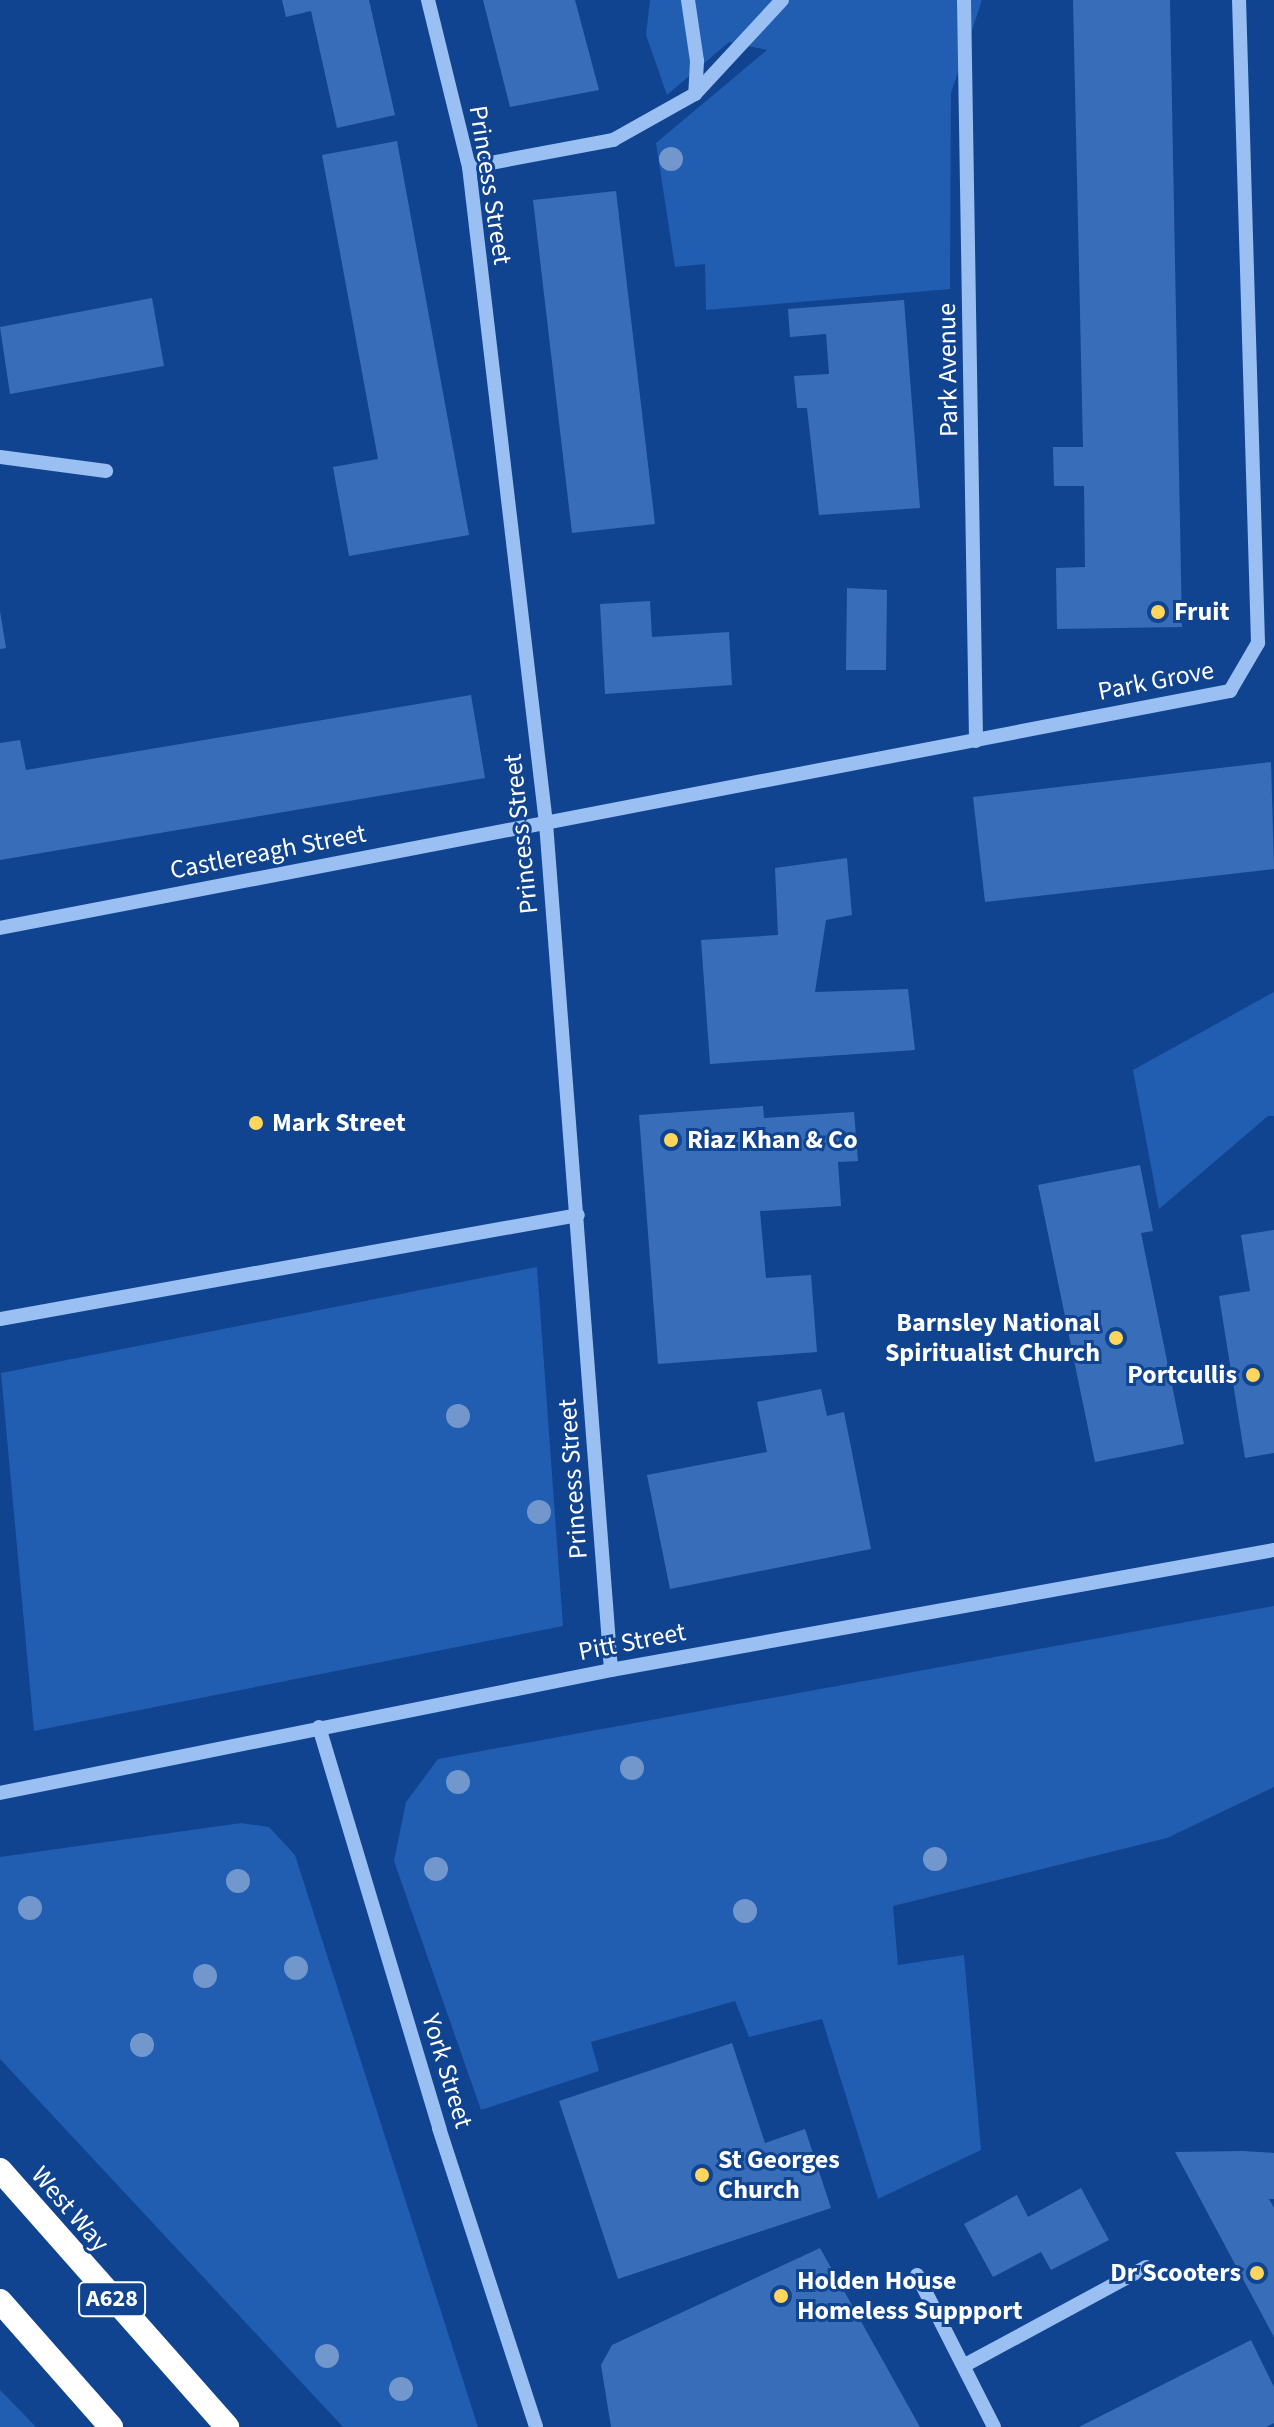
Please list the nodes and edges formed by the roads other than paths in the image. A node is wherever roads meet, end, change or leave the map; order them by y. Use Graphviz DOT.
graph roads {
  1 [pos="428,0"];
  2 [pos="688,0"];
  3 [pos="782,0"];
  4 [pos="964,0"];
  5 [pos="1239,0"];
  6 [pos="695,94"];
  7 [pos="469,167"];
  8 [pos="0,457"];
  9 [pos="106,471"];
  10 [pos="976,741"];
  11 [pos="546,823"];
  12 [pos="0,928"];
  13 [pos="578,1215"];
  14 [pos="0,1319"];
  15 [pos="1274,1550"];
  16 [pos="611,1670"];
  17 [pos="319,1727"];
  18 [pos="0,1793"];
  19 [pos="0,2170"];
  20 [pos="1146,2267"];
  21 [pos="917,2275"];
  22 [pos="0,2301"];
  23 [pos="965,2365"];
  24 [pos="111,2427"];
  25 [pos="227,2427"];
  26 [pos="536,2427"];
  27 [pos="994,2427"];
  1 -- 7 [label="street, Princess Street"];
  2 -- 6 [label="street"];
  3 -- 6 [label="street"];
  4 -- 10 [label="street, Park Avenue"];
  5 -- 10 [label="street, Park Grove"];
  6 -- 7 [label="street"];
  7 -- 11 [label="street, Princess Street"];
  8 -- 9 [label="street"];
  10 -- 11 [label="street, Park Grove"];
  11 -- 12 [label="street, Castlereagh Street"];
  11 -- 13 [label="street, Princess Street"];
  13 -- 14 [label="street"];
  13 -- 16 [label="street, Princess Street"];
  15 -- 16 [label="street, Pitt Street"];
  16 -- 17 [label="street, Pitt Street"];
  17 -- 18 [label="street, Pitt Street"];
  17 -- 26 [label="street, York Street"];
  19 -- 25 [label="highway, West Way / A628"];
  20 -- 23 [label="street"];
  21 -- 23 [label="street"];
  22 -- 24 [label="highway"];
  23 -- 27 [label="street"];
}
